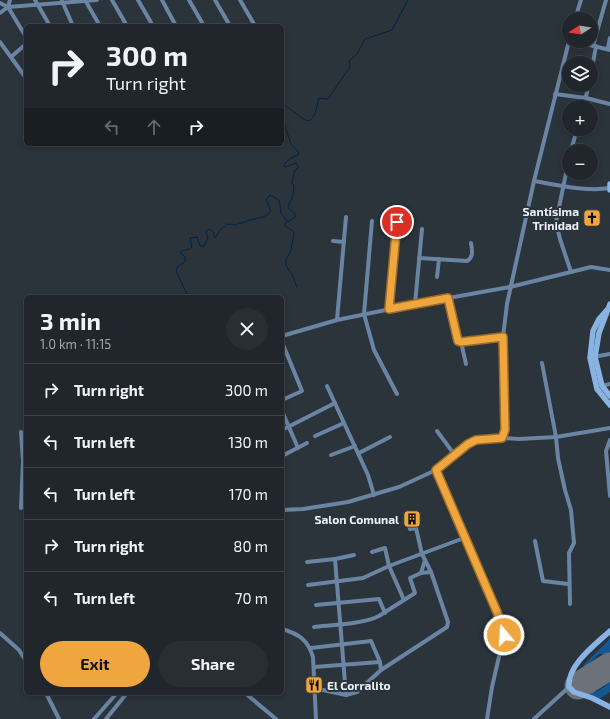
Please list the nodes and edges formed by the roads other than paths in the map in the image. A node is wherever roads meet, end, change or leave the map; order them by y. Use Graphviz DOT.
graph roads {
  1 [pos="10,0"];
  2 [pos="97,0"];
  3 [pos="112,0"];
  4 [pos="138,0"];
  5 [pos="162,0"];
  6 [pos="189,0"];
  7 [pos="215,0"];
  8 [pos="240,0"];
  9 [pos="581,0"];
  10 [pos="606,0"];
  11 [pos="62,1"];
  12 [pos="85,1"];
  13 [pos="37,2"];
  14 [pos="0,3"];
  15 [pos="8,7"];
  16 [pos="578,12"];
  17 [pos="0,13"];
  18 [pos="49,24"];
  19 [pos="73,24"];
  20 [pos="99,24"];
  21 [pos="127,24"];
  22 [pos="152,24"];
  23 [pos="175,24"];
  24 [pos="203,24"];
  25 [pos="229,24"];
  26 [pos="254,24"];
  27 [pos="598,31"];
  28 [pos="24,34"];
  29 [pos="610,38"];
  30 [pos="0,42"];
  31 [pos="24,46"];
  32 [pos="598,47"];
  33 [pos="567,48"];
  34 [pos="609,49"];
  35 [pos="12,57"];
  36 [pos="24,75"];
  37 [pos="587,92"];
  38 [pos="555,94"];
  39 [pos="586,98"];
  40 [pos="610,104"];
  41 [pos="564,180"];
  42 [pos="534,181"];
  43 [pos="610,184"];
  44 [pos="563,186"];
  45 [pos="610,188"];
  46 [pos="346,217"];
  47 [pos="372,221"];
  48 [pos="397,222"];
  49 [pos="422,229"];
  50 [pos="333,241"];
  51 [pos="344,242"];
  52 [pos="471,243"];
  53 [pos="419,258"];
  54 [pos="439,259"];
  55 [pos="610,270"];
  56 [pos="571,272"];
  57 [pos="437,277"];
  58 [pos="510,286"];
  59 [pos="448,298"];
  60 [pos="415,304"];
  61 [pos="610,304"];
  62 [pos="389,309"];
  63 [pos="364,314"];
  64 [pos="337,320"];
  65 [pos="284,335"];
  66 [pos="503,337"];
  67 [pos="461,342"];
  68 [pos="284,347"];
  69 [pos="610,354"];
  70 [pos="593,357"];
  71 [pos="542,363"];
  72 [pos="466,364"];
  73 [pos="610,384"];
  74 [pos="327,386"];
  75 [pos="602,386"];
  76 [pos="397,394"];
  77 [pos="610,396"];
  78 [pos="284,399"];
  79 [pos="335,403"];
  80 [pos="610,405"];
  81 [pos="284,416"];
  82 [pos="344,424"];
  83 [pos="288,427"];
  84 [pos="610,428"];
  85 [pos="284,429"];
  86 [pos="437,431"];
  87 [pos="21,432"];
  88 [pos="315,436"];
  89 [pos="390,437"];
  90 [pos="556,437"];
  91 [pos="502,438"];
  92 [pos="610,440"];
  93 [pos="307,442"];
  94 [pos="355,446"];
  95 [pos="298,448"];
  96 [pos="358,453"];
  97 [pos="454,454"];
  98 [pos="284,455"];
  99 [pos="331,455"];
  100 [pos="436,470"];
  101 [pos="374,495"];
  102 [pos="610,496"];
  103 [pos="21,508"];
  104 [pos="284,510"];
  105 [pos="407,517"];
  106 [pos="464,538"];
  107 [pos="535,541"];
  108 [pos="372,552"];
  109 [pos="422,554"];
  110 [pos="354,555"];
  111 [pos="335,559"];
  112 [pos="425,560"];
  113 [pos="307,562"];
  114 [pos="389,566"];
  115 [pos="431,572"];
  116 [pos="421,573"];
  117 [pos="338,582"];
  118 [pos="308,584"];
  119 [pos="568,584"];
  120 [pos="404,600"];
  121 [pos="339,603"];
  122 [pos="570,604"];
  123 [pos="316,605"];
  124 [pos="385,613"];
  125 [pos="340,624"];
  126 [pos="314,627"];
  127 [pos="284,630"];
  128 [pos="610,631"];
  129 [pos="0,633"];
  130 [pos="343,645"];
  131 [pos="311,648"];
  132 [pos="24,658"];
  133 [pos="380,662"];
  134 [pos="343,664"];
  135 [pos="314,667"];
  136 [pos="381,670"];
  137 [pos="569,687"];
  138 [pos="314,688"];
  139 [pos="47,695"];
  140 [pos="115,695"];
  141 [pos="125,695"];
  142 [pos="247,695"];
  143 [pos="346,695"];
  144 [pos="610,707"];
  145 [pos="59,718"];
  146 [pos="94,719"];
  147 [pos="106,719"];
  148 [pos="276,719"];
  149 [pos="316,719"];
  150 [pos="487,719"];
  151 [pos="534,719"];
  1 -- 15 [label="street"];
  2 -- 12 [label="street"];
  3 -- 21 [label="street"];
  4 -- 22 [label="street"];
  5 -- 23 [label="street"];
  6 -- 24 [label="street"];
  7 -- 25 [label="street"];
  8 -- 26 [label="street"];
  9 -- 16 [label="street"];
  10 -- 27 [label="street"];
  11 -- 12 [label="street"];
  11 -- 13 [label="street"];
  11 -- 19 [label="street"];
  12 -- 20 [label="street"];
  13 -- 15 [label="street"];
  13 -- 18 [label="street"];
  14 -- 15 [label="street"];
  15 -- 17 [label="street"];
  15 -- 28 [label="street"];
  29 -- 34 [label="street"];
  30 -- 35 [label="street"];
  31 -- 35 [label="street"];
  32 -- 34 [label="street"];
  33 -- 38 [label="street"];
  35 -- 36 [label="street"];
  37 -- 39 [label="street"];
  38 -- 39 [label="street"];
  38 -- 42 [label="street"];
  39 -- 40 [label="street"];
  41 -- 44 [label="street"];
  42 -- 44 [label="street"];
  42 -- 58 [label="street"];
  43 -- 45 [label="main road"];
  44 -- 45 [label="street"];
  44 -- 56 [label="street"];
  46 -- 51 [label="street"];
  47 -- 63 [label="street"];
  48 -- 62 [label="street"];
  49 -- 53 [label="street"];
  50 -- 51 [label="street"];
  51 -- 64 [label="street"];
  52 -- 54 [label="street"];
  53 -- 54 [label="street"];
  53 -- 60 [label="street"];
  54 -- 57 [label="street"];
  55 -- 56 [label="street"];
  56 -- 58 [label="street"];
  58 -- 59 [label="street"];
  58 -- 66 [label="street"];
  59 -- 60 [label="street"];
  59 -- 67 [label="street"];
  60 -- 62 [label="street"];
  61 -- 70 [label="main road"];
  62 -- 63 [label="street"];
  63 -- 64 [label="street"];
  63 -- 76 [label="street"];
  64 -- 65 [label="street"];
  66 -- 67 [label="street"];
  66 -- 91 [label="street"];
  67 -- 72 [label="street"];
  68 -- 78 [label="street"];
  69 -- 70 [label="street"];
  70 -- 75 [label="main road"];
  70 -- 80 [label="main road"];
  71 -- 90 [label="street"];
  73 -- 75 [label="street"];
  74 -- 79 [label="street"];
  75 -- 77 [label="main road"];
  79 -- 82 [label="street"];
  79 -- 83 [label="street"];
  81 -- 83 [label="street"];
  82 -- 88 [label="street"];
  82 -- 94 [label="street"];
  83 -- 85 [label="street"];
  83 -- 95 [label="street"];
  84 -- 90 [label="street"];
  86 -- 97 [label="street"];
  87 -- 103 [label="street"];
  89 -- 96 [label="street"];
  90 -- 91 [label="street"];
  90 -- 119 [label="street"];
  91 -- 97 [label="street"];
  92 -- 102 [label="street"];
  93 -- 95 [label="street"];
  94 -- 96 [label="street"];
  94 -- 99 [label="street"];
  95 -- 98 [label="street"];
  96 -- 101 [label="street"];
  97 -- 100 [label="street"];
  100 -- 101 [label="street"];
  100 -- 106 [label="street"];
  101 -- 104 [label="street"];
  105 -- 109 [label="street"];
  106 -- 109 [label="street"];
  106 -- 150 [label="street"];
  107 -- 119 [label="street"];
  108 -- 114 [label="street"];
  109 -- 112 [label="street"];
  109 -- 114 [label="street"];
  110 -- 111 [label="street"];
  111 -- 113 [label="street"];
  111 -- 117 [label="street"];
  112 -- 115 [label="street"];
  112 -- 116 [label="street"];
  114 -- 117 [label="street"];
  114 -- 120 [label="street"];
  115 -- 116 [label="street"];
  115 -- 136 [label="street"];
  116 -- 120 [label="street"];
  117 -- 118 [label="street"];
  117 -- 121 [label="street"];
  119 -- 122 [label="street"];
  120 -- 124 [label="street"];
  121 -- 123 [label="street"];
  121 -- 124 [label="street"];
  121 -- 125 [label="street"];
  124 -- 125 [label="street"];
  125 -- 126 [label="street"];
  125 -- 130 [label="street"];
  127 -- 131 [label="street"];
  128 -- 137 [label="main road"];
  129 -- 132 [label="street"];
  130 -- 131 [label="street"];
  130 -- 133 [label="street"];
  130 -- 134 [label="street"];
  131 -- 135 [label="street"];
  133 -- 134 [label="street"];
  133 -- 136 [label="street"];
  134 -- 135 [label="street"];
  134 -- 143 [label="street"];
  135 -- 138 [label="street"];
  136 -- 143 [label="street"];
  137 -- 144 [label="main road"];
  137 -- 151 [label="street"];
  138 -- 143 [label="street"];
  138 -- 149 [label="street"];
  139 -- 145 [label="street"];
  140 -- 146 [label="street"];
  141 -- 147 [label="street"];
  142 -- 148 [label="street"];
}
